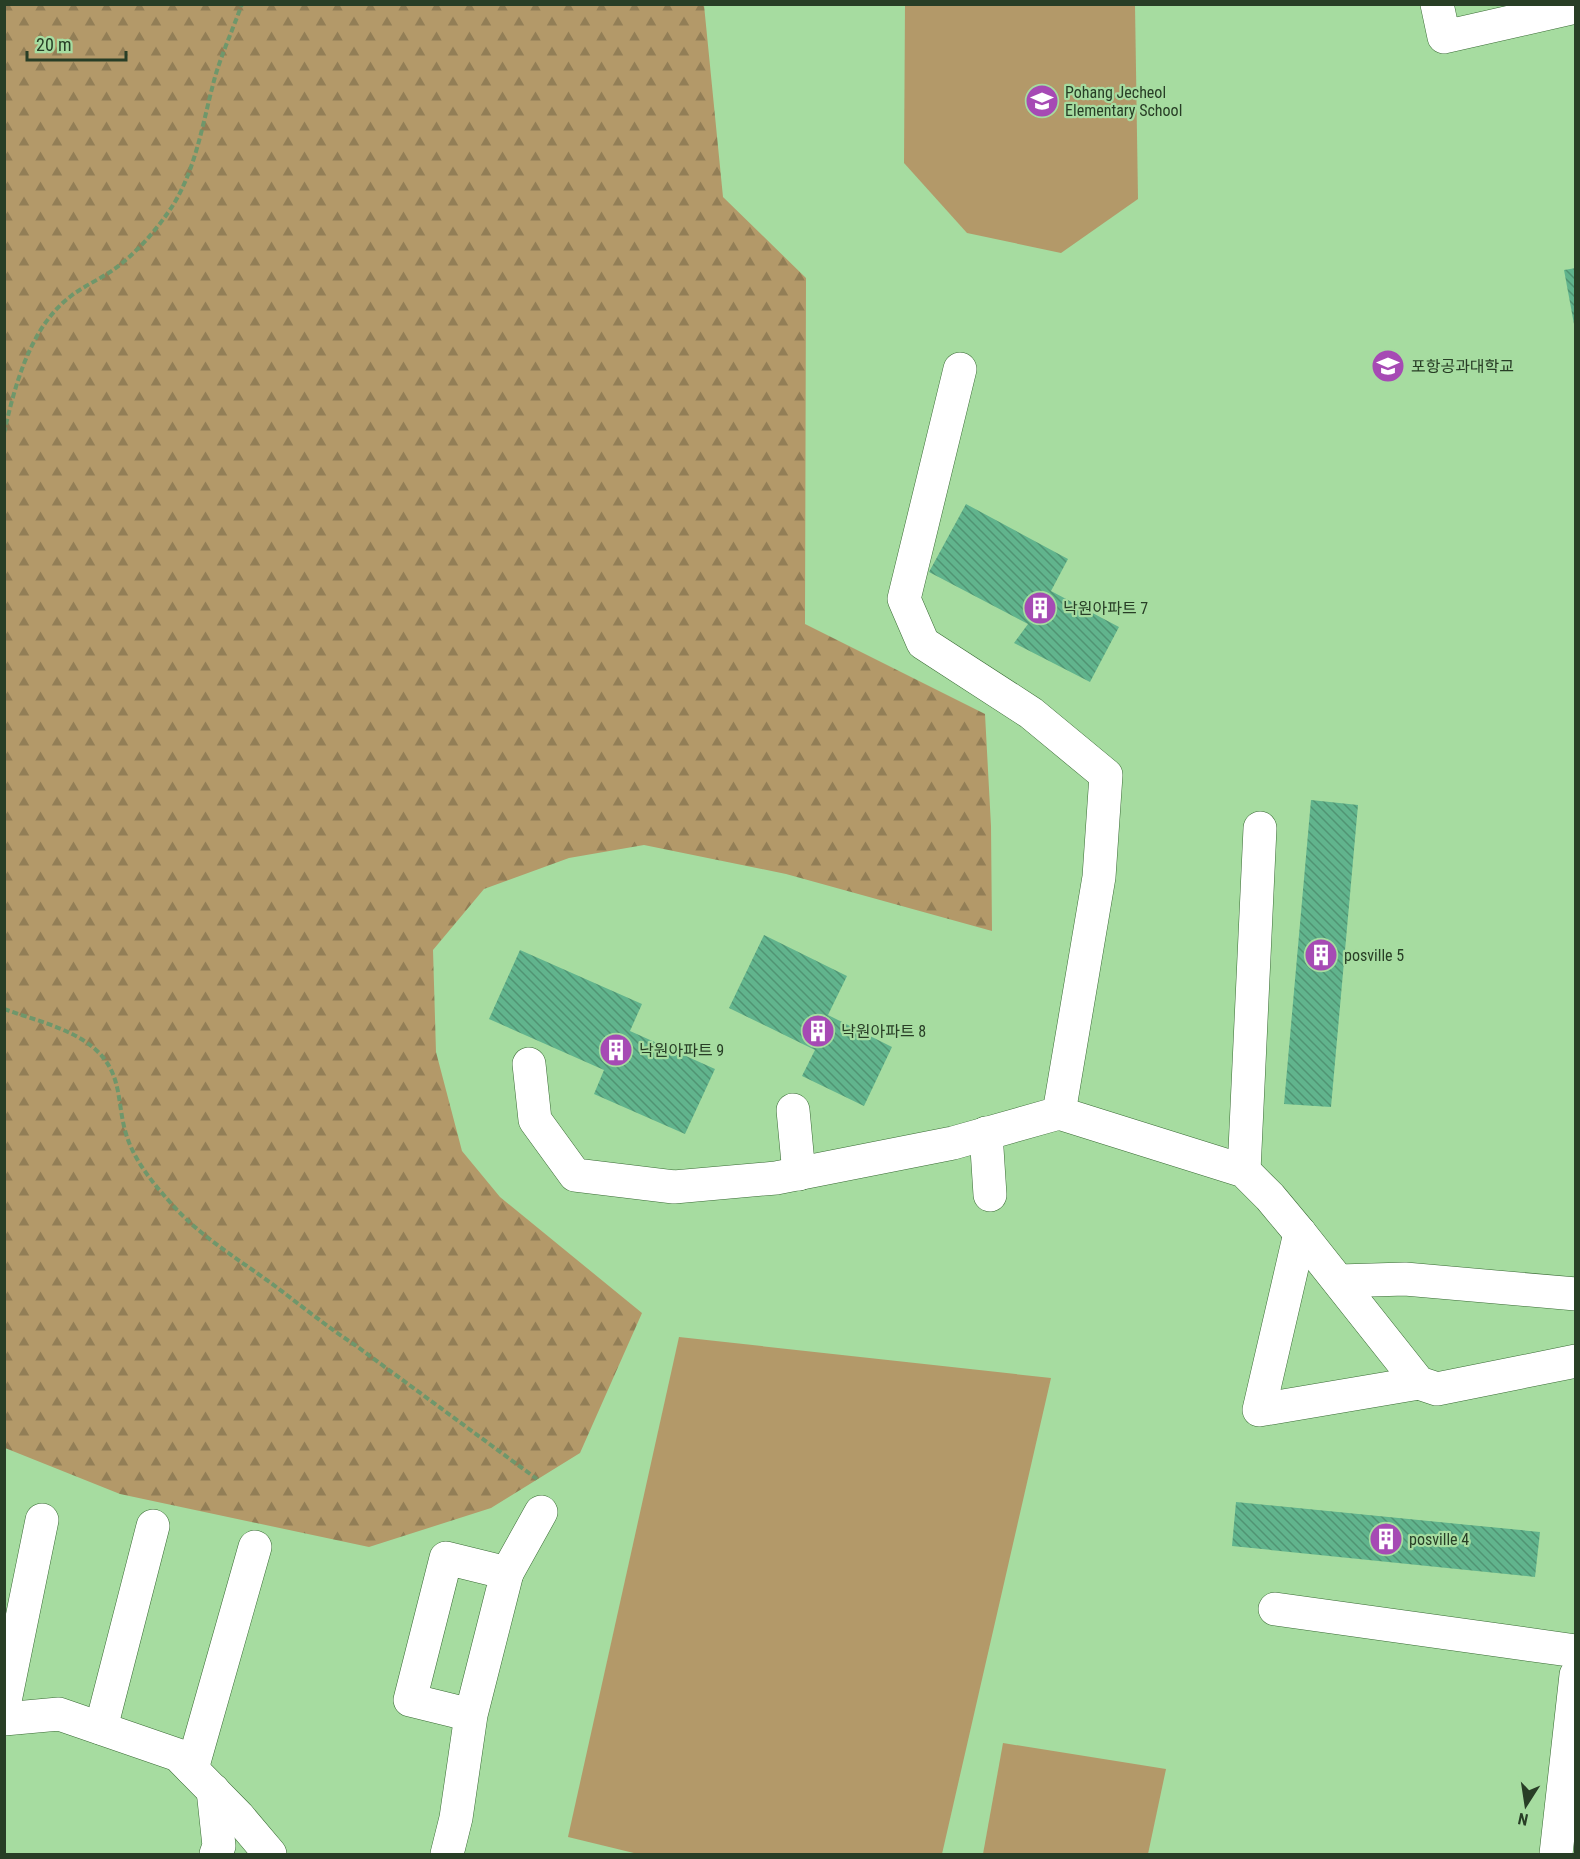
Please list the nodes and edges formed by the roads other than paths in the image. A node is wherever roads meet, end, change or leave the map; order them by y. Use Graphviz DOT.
graph roads {
  1 [pos="1437,4"];
  2 [pos="1575,7"];
  3 [pos="1528,18"];
  4 [pos="1575,29"];
  5 [pos="960,369"];
  6 [pos="1260,828"];
  7 [pos="529,1064"];
  8 [pos="793,1110"];
  9 [pos="1059,1113"];
  10 [pos="986,1133"];
  11 [pos="1244,1171"];
  12 [pos="799,1174"];
  13 [pos="990,1195"];
  14 [pos="1300,1233"];
  15 [pos="1339,1281"];
  16 [pos="1575,1294"];
  17 [pos="1575,1361"];
  18 [pos="1419,1383"];
  19 [pos="542,1512"];
  20 [pos="42,1520"];
  21 [pos="153,1526"];
  22 [pos="255,1547"];
  23 [pos="507,1573"];
  24 [pos="1275,1609"];
  25 [pos="1575,1651"];
  26 [pos="1575,1675"];
  27 [pos="4,1706"];
  28 [pos="471,1715"];
  29 [pos="4,1719"];
  30 [pos="101,1728"];
  31 [pos="202,1780"];
  32 [pos="216,1854"];
  33 [pos="270,1854"];
  34 [pos="447,1854"];
  35 [pos="1556,1854"];
  1 -- 3 [label="lane"];
  2 -- 3 [label="lane"];
  3 -- 4 [label="lane"];
  5 -- 9 [label="lane"];
  6 -- 11 [label="lane"];
  7 -- 12 [label="lane"];
  8 -- 12 [label="lane"];
  9 -- 10 [label="lane"];
  9 -- 11 [label="lane"];
  10 -- 12 [label="lane"];
  10 -- 13 [label="lane"];
  11 -- 14 [label="lane"];
  14 -- 15 [label="lane"];
  14 -- 18 [label="lane"];
  15 -- 16 [label="lane"];
  15 -- 18 [label="lane"];
  17 -- 18 [label="lane"];
  19 -- 23 [label="lane"];
  20 -- 27 [label="lane"];
  21 -- 30 [label="lane"];
  22 -- 31 [label="lane"];
  23 -- 28 [label="lane"];
  23 -- 28 [label="lane"];
  24 -- 25 [label="lane"];
  26 -- 35 [label="lane"];
  28 -- 34 [label="lane"];
  29 -- 30 [label="lane"];
  30 -- 31 [label="lane"];
  31 -- 32 [label="lane"];
  31 -- 33 [label="lane"];
}
